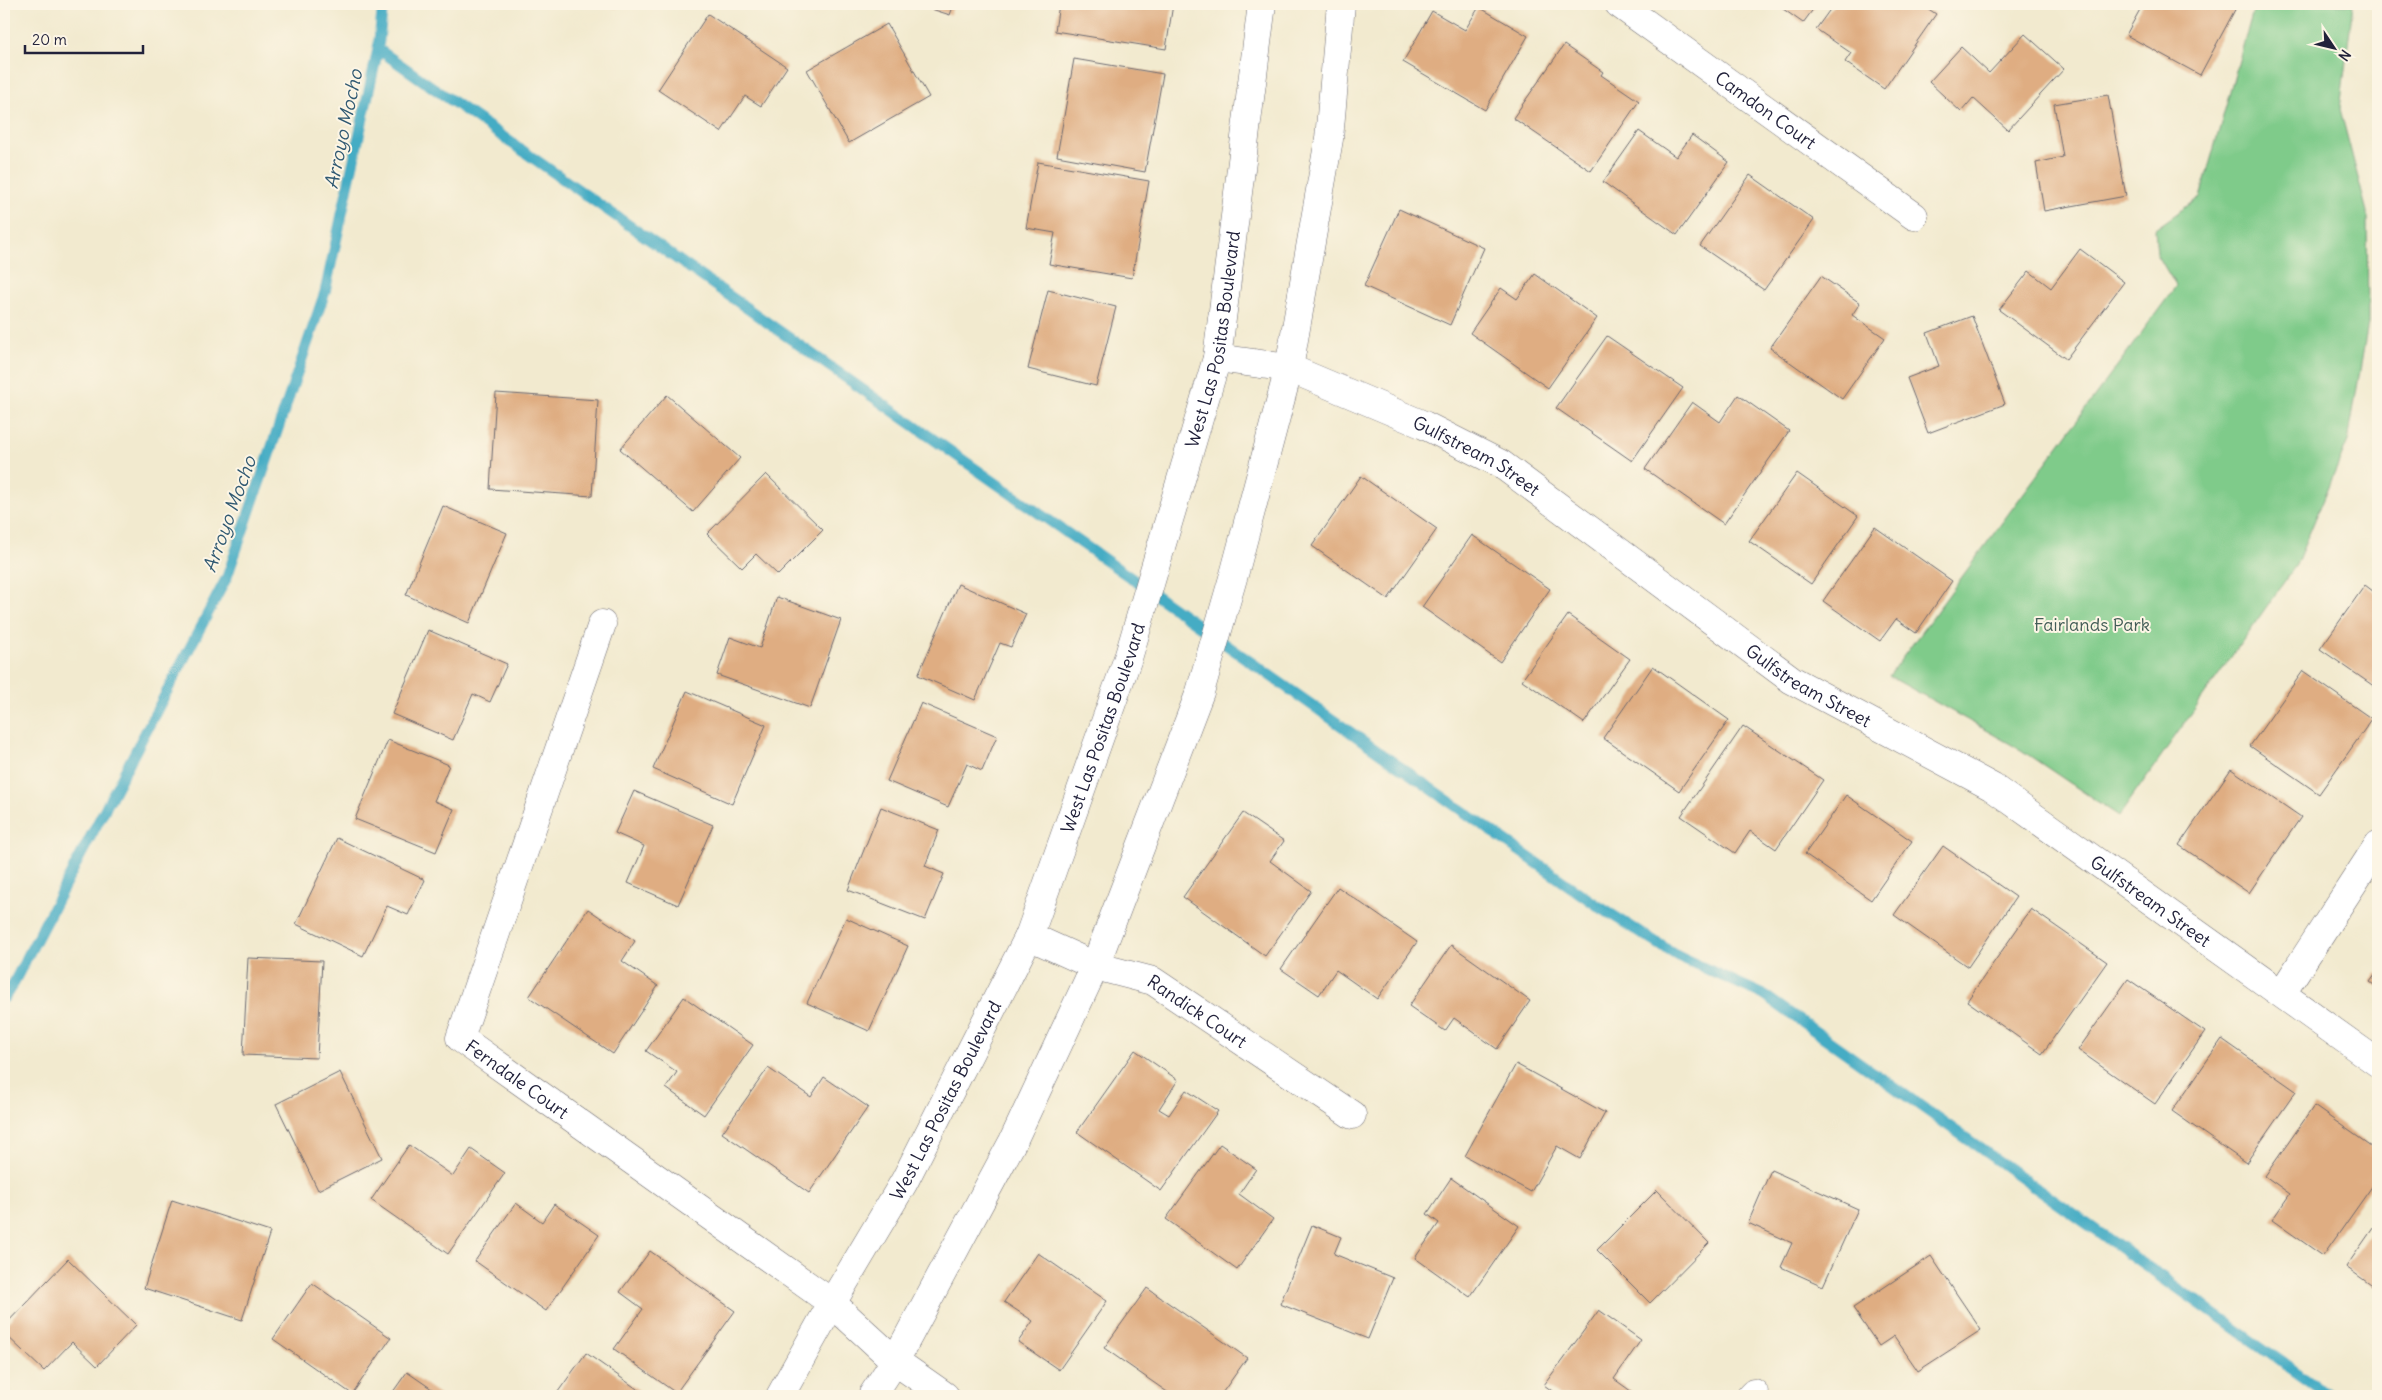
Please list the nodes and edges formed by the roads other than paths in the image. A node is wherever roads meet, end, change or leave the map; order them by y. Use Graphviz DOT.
graph roads {
  1 [pos="1262,4"];
  2 [pos="1341,4"];
  3 [pos="1619,4"];
  4 [pos="1914,216"];
  5 [pos="1218,358"];
  6 [pos="1289,368"];
  7 [pos="602,624"];
  8 [pos="2378,845"];
  9 [pos="1030,936"];
  10 [pos="1095,966"];
  11 [pos="2282,993"];
  12 [pos="2378,1063"];
  13 [pos="1352,1114"];
  14 [pos="832,1303"];
  15 [pos="895,1361"];
  16 [pos="780,1396"];
  17 [pos="872,1396"];
  18 [pos="945,1396"];
  1 -- 5 [label="street, West Las Positas Boulevard"];
  2 -- 6 [label="street"];
  3 -- 4 [label="street, Camdon Court"];
  5 -- 6 [label="street, Gulfstream Street"];
  5 -- 9 [label="street, West Las Positas Boulevard"];
  6 -- 10 [label="street"];
  6 -- 11 [label="street, Gulfstream Street"];
  7 -- 14 [label="street, Ferndale Court"];
  8 -- 11 [label="street"];
  9 -- 10 [label="street, Randick Court"];
  9 -- 14 [label="street, West Las Positas Boulevard"];
  10 -- 13 [label="street, Randick Court"];
  10 -- 15 [label="street"];
  11 -- 12 [label="street, Gulfstream Street"];
  14 -- 15 [label="street"];
  14 -- 16 [label="street, West Las Positas Boulevard"];
  15 -- 17 [label="street"];
  15 -- 18 [label="street"];
}
